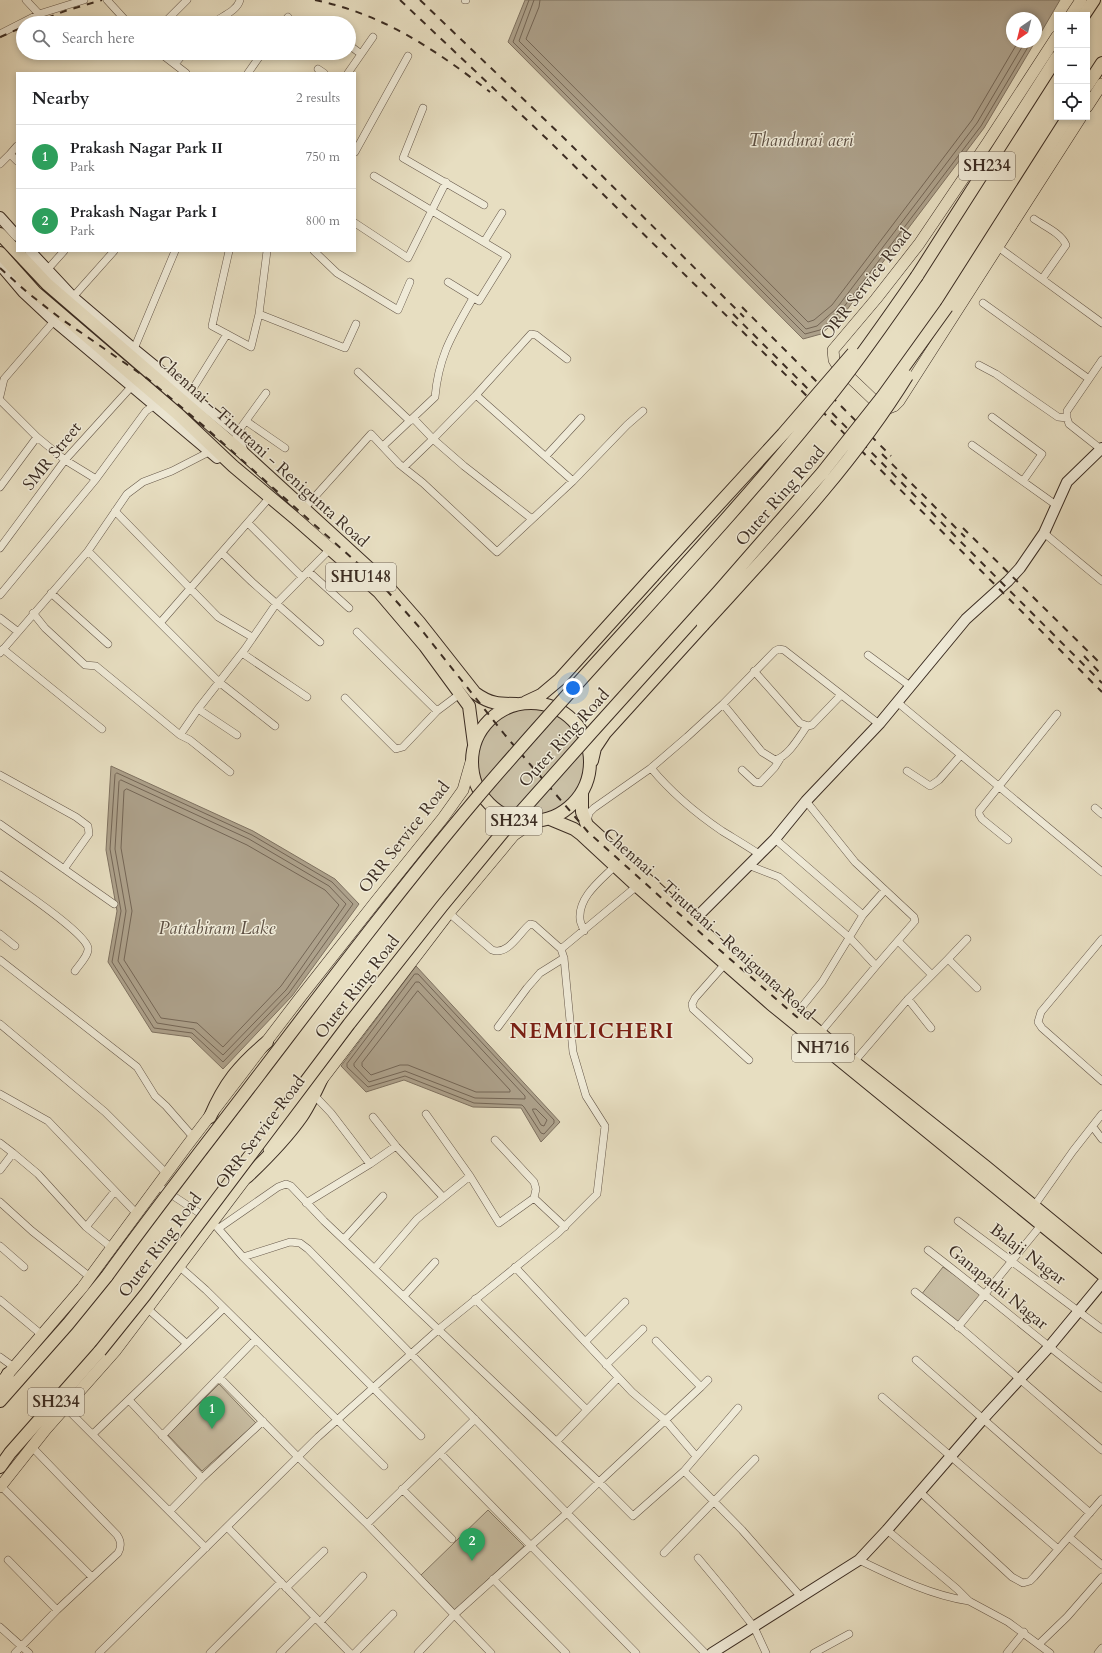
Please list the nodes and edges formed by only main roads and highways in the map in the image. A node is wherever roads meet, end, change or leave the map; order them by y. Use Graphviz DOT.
graph roads {
  1 [pos="1081,0"];
  2 [pos="1094,0"];
  3 [pos="1073,12"];
  4 [pos="1086,12"];
  5 [pos="1054,41"];
  6 [pos="1054,62"];
  7 [pos="1102,63"];
  8 [pos="1093,84"];
  9 [pos="1090,96"];
  10 [pos="1066,120"];
  11 [pos="1079,120"];
  12 [pos="0,234"];
  13 [pos="16,251"];
  14 [pos="17,252"];
  15 [pos="0,253"];
  16 [pos="912,283"];
  17 [pos="934,325"];
  18 [pos="519,704"];
  19 [pos="474,744"];
  20 [pos="471,762"];
  21 [pos="590,770"];
  22 [pos="582,792"];
  23 [pos="550,819"];
  24 [pos="536,821"];
  25 [pos="689,925"];
  26 [pos="267,1042"];
  27 [pos="322,1078"];
  28 [pos="210,1117"];
  29 [pos="247,1177"];
  30 [pos="1102,1262"];
  31 [pos="1102,1274"];
  32 [pos="11,1371"];
  33 [pos="0,1383"];
  34 [pos="0,1396"];
  35 [pos="0,1401"];
  36 [pos="65,1407"];
  37 [pos="32,1430"];
  38 [pos="0,1467"];
  39 [pos="0,1487"];
  1 -- 3 [label="main road"];
  2 -- 4 [label="highway"];
  5 -- 11 [label="main road, ORR Service Road"];
  6 -- 16 [label="highway, Outer Ring Road / SH234, bridge"];
  7 -- 8 [label="highway"];
  8 -- 9 [label="main road"];
  10 -- 17 [label="highway, Outer Ring Road / SH234, bridge"];
  12 -- 13 [label="highway, Chennai - Tiruttani - Renigunta Road / SHU148"];
  14 -- 18 [label="highway, Chennai - Tiruttani - Renigunta Road / SHU148"];
  15 -- 19 [label="highway, Chennai - Tiruttani - Renigunta Road / SHU148"];
  16 -- 18 [label="highway, bridge"];
  16 -- 35 [label="highway, Outer Ring Road / SH234, bridge"];
  17 -- 21 [label="highway, bridge"];
  17 -- 37 [label="highway, Outer Ring Road / SH234, bridge"];
  18 -- 19 [label="highway, Chennai - Tiruttani - Renigunta Road"];
  18 -- 21 [label="highway, Chennai - Tiruttani - Renigunta Road"];
  19 -- 20 [label="highway, Chennai - Tiruttani - Renigunta Road"];
  20 -- 24 [label="highway, Chennai - Tiruttani - Renigunta Road"];
  20 -- 26 [label="main road, ORR Service Road"];
  21 -- 22 [label="highway, Chennai - Tiruttani - Renigunta Road"];
  22 -- 23 [label="highway, Chennai - Tiruttani - Renigunta Road"];
  22 -- 25 [label="highway, Chennai - Tiruttani - Renigunta Road / NH716"];
  23 -- 24 [label="highway, Chennai - Tiruttani - Renigunta Road"];
  23 -- 25 [label="highway, Chennai - Tiruttani - Renigunta Road / NH716"];
  24 -- 27 [label="main road, ORR Service Road"];
  25 -- 30 [label="highway, Chennai - Tiruttani - Renigunta Road / NH716"];
  25 -- 31 [label="highway, Chennai - Tiruttani - Renigunta Road / NH716"];
  26 -- 28 [label="highway"];
  27 -- 29 [label="main road, ORR Service Road"];
  27 -- 29 [label="highway"];
  28 -- 32 [label="main road"];
  29 -- 36 [label="main road, ORR Service Road"];
  32 -- 33 [label="main road"];
  32 -- 34 [label="highway"];
  36 -- 37 [label="highway"];
  36 -- 39 [label="main road, ORR Service Road"];
  37 -- 38 [label="highway, Outer Ring Road / SH234"];
}
